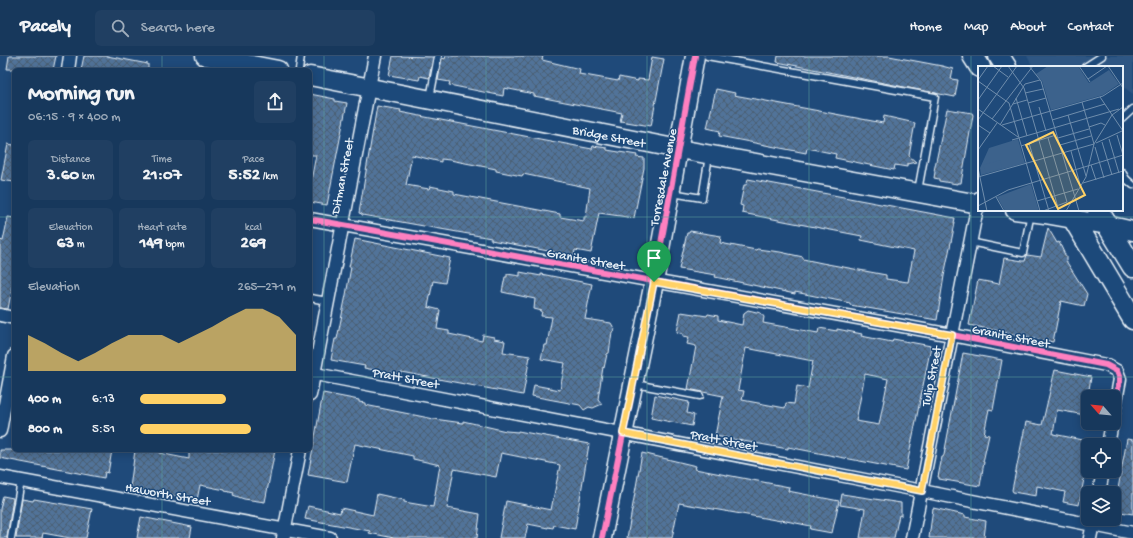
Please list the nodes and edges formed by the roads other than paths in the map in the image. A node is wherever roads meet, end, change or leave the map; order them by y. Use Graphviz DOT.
graph roads {
  1 [pos="70,56"];
  2 [pos="205,56"];
  3 [pos="301,56"];
  4 [pos="375,56"];
  5 [pos="438,56"];
  6 [pos="695,56"];
  7 [pos="707,56"];
  8 [pos="1102,56"];
  9 [pos="239,59"];
  10 [pos="974,59"];
  11 [pos="1003,62"];
  12 [pos="1087,66"];
  13 [pos="68,68"];
  14 [pos="271,68"];
  15 [pos="299,68"];
  16 [pos="312,76"];
  17 [pos="369,87"];
  18 [pos="430,99"];
  19 [pos="1133,109"];
  20 [pos="1123,118"];
  21 [pos="679,149"];
  22 [pos="709,155"];
  23 [pos="1124,180"];
  24 [pos="1133,185"];
  25 [pos="670,193"];
  26 [pos="918,193"];
  27 [pos="978,201"];
  28 [pos="1023,211"];
  29 [pos="1071,215"];
  30 [pos="1102,217"];
  31 [pos="312,219"];
  32 [pos="342,224"];
  33 [pos="1133,231"];
  34 [pos="970,242"];
  35 [pos="1133,267"];
  36 [pos="654,282"];
  37 [pos="312,298"];
  38 [pos="328,301"];
  39 [pos="0,315"];
  40 [pos="12,318"];
  41 [pos="1133,319"];
  42 [pos="952,335"];
  43 [pos="312,373"];
  44 [pos="12,378"];
  45 [pos="633,383"];
  46 [pos="1118,390"];
  47 [pos="700,396"];
  48 [pos="10,401"];
  49 [pos="0,431"];
  50 [pos="623,433"];
  51 [pos="300,452"];
  52 [pos="0,477"];
  53 [pos="21,481"];
  54 [pos="922,491"];
  55 [pos="1081,520"];
  56 [pos="1092,526"];
  57 [pos="1108,526"];
  58 [pos="1133,533"];
  59 [pos="284,534"];
  60 [pos="11,538"];
  61 [pos="330,538"];
  62 [pos="602,538"];
  63 [pos="912,538"];
  64 [pos="1090,538"];
  1 -- 13 [label="street"];
  2 -- 9 [label="main road"];
  3 -- 15 [label="lane"];
  4 -- 17 [label="street, Ditman Street"];
  5 -- 18 [label="lane"];
  6 -- 21 [label="main road, Torresdale Avenue"];
  7 -- 26 [label="lane"];
  8 -- 12 [label="lane"];
  9 -- 14 [label="main road"];
  10 -- 11 [label="street"];
  16 -- 17 [label="main road, Bridge Street"];
  17 -- 18 [label="main road, Bridge Street"];
  17 -- 32 [label="street, Ditman Street"];
  18 -- 21 [label="main road, Bridge Street"];
  19 -- 20 [label="lane"];
  21 -- 22 [label="main road, Bridge Street"];
  21 -- 25 [label="main road, Torresdale Avenue"];
  22 -- 25 [label="lane"];
  22 -- 26 [label="main road, Bridge Street"];
  23 -- 24 [label="lane"];
  25 -- 36 [label="main road, Torresdale Avenue"];
  26 -- 27 [label="main road, Bridge Street"];
  27 -- 34 [label="street, Tulip Street"];
  28 -- 29 [label="main road"];
  28 -- 34 [label="lane"];
  29 -- 30 [label="main road"];
  29 -- 41 [label="main road"];
  30 -- 33 [label="main road"];
  30 -- 35 [label="main road"];
  31 -- 32 [label="street, Granite Street"];
  32 -- 36 [label="street, Granite Street"];
  32 -- 38 [label="street, Ditman Street"];
  34 -- 42 [label="street, Tulip Street"];
  36 -- 42 [label="street, Granite Street"];
  36 -- 45 [label="main road, Torresdale Avenue"];
  37 -- 38 [label="lane"];
  38 -- 43 [label="street, Ditman Street"];
  39 -- 40 [label="street"];
  42 -- 46 [label="street, Granite Street"];
  42 -- 54 [label="street, Tulip Street"];
  43 -- 50 [label="street, Pratt Street"];
  44 -- 48 [label="street"];
  45 -- 47 [label="lane"];
  45 -- 50 [label="main road, Torresdale Avenue"];
  48 -- 49 [label="street"];
  50 -- 54 [label="street, Pratt Street"];
  50 -- 62 [label="main road, Torresdale Avenue"];
  51 -- 59 [label="street"];
  52 -- 53 [label="street, Haworth Street"];
  53 -- 59 [label="street, Haworth Street"];
  53 -- 60 [label="lane"];
  54 -- 55 [label="street, Pratt Street"];
  54 -- 63 [label="street, Tulip Street"];
  56 -- 64 [label="street"];
  57 -- 58 [label="street, Pratt Street"];
  59 -- 61 [label="street, Haworth Street"];
}
